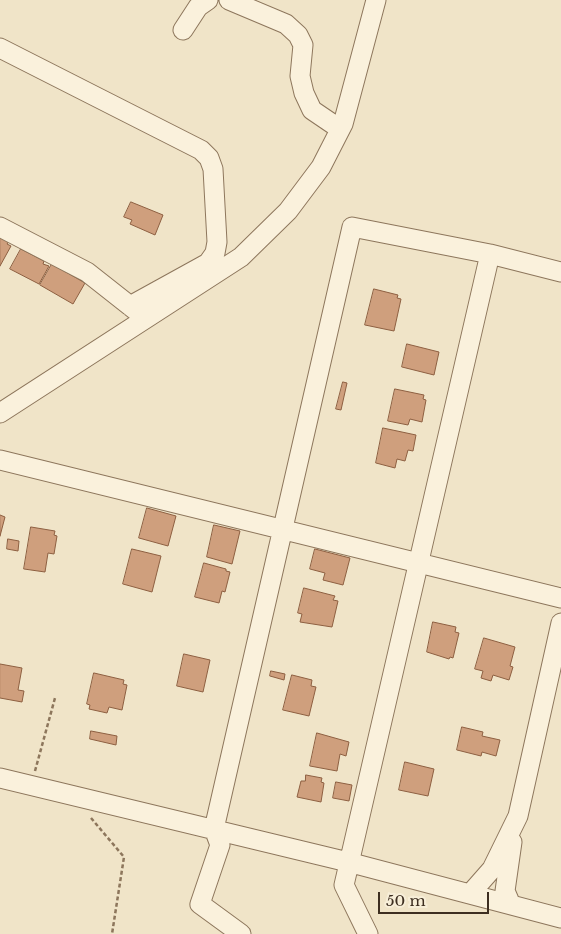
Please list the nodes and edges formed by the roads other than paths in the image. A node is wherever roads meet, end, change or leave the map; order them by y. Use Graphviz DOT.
graph roads {
  1 [pos="208,0"];
  2 [pos="229,0"];
  3 [pos="376,0"];
  4 [pos="183,30"];
  5 [pos="0,48"];
  6 [pos="340,129"];
  7 [pos="0,227"];
  8 [pos="490,254"];
  9 [pos="561,272"];
  10 [pos="130,306"];
  11 [pos="146,319"];
  12 [pos="0,413"];
  13 [pos="0,460"];
  14 [pos="281,529"];
  15 [pos="420,564"];
  16 [pos="561,598"];
  17 [pos="561,623"];
  18 [pos="0,778"];
  19 [pos="518,816"];
  20 [pos="214,829"];
  21 [pos="348,862"];
  22 [pos="470,894"];
  23 [pos="511,904"];
  24 [pos="561,918"];
  25 [pos="241,934"];
  26 [pos="368,934"];
  1 -- 4 [label="street"];
  2 -- 6 [label="street"];
  3 -- 6 [label="street"];
  5 -- 10 [label="street"];
  6 -- 11 [label="street"];
  7 -- 10 [label="street"];
  8 -- 9 [label="street"];
  8 -- 14 [label="street"];
  8 -- 15 [label="street"];
  10 -- 11 [label="street"];
  11 -- 12 [label="street"];
  13 -- 14 [label="street"];
  14 -- 15 [label="street"];
  14 -- 20 [label="street"];
  15 -- 16 [label="street"];
  15 -- 21 [label="street"];
  17 -- 19 [label="street"];
  18 -- 20 [label="street"];
  19 -- 22 [label="street"];
  19 -- 23 [label="street"];
  20 -- 21 [label="street"];
  20 -- 25 [label="street"];
  21 -- 22 [label="street"];
  21 -- 26 [label="street"];
  22 -- 23 [label="street"];
  23 -- 24 [label="street"];
}
